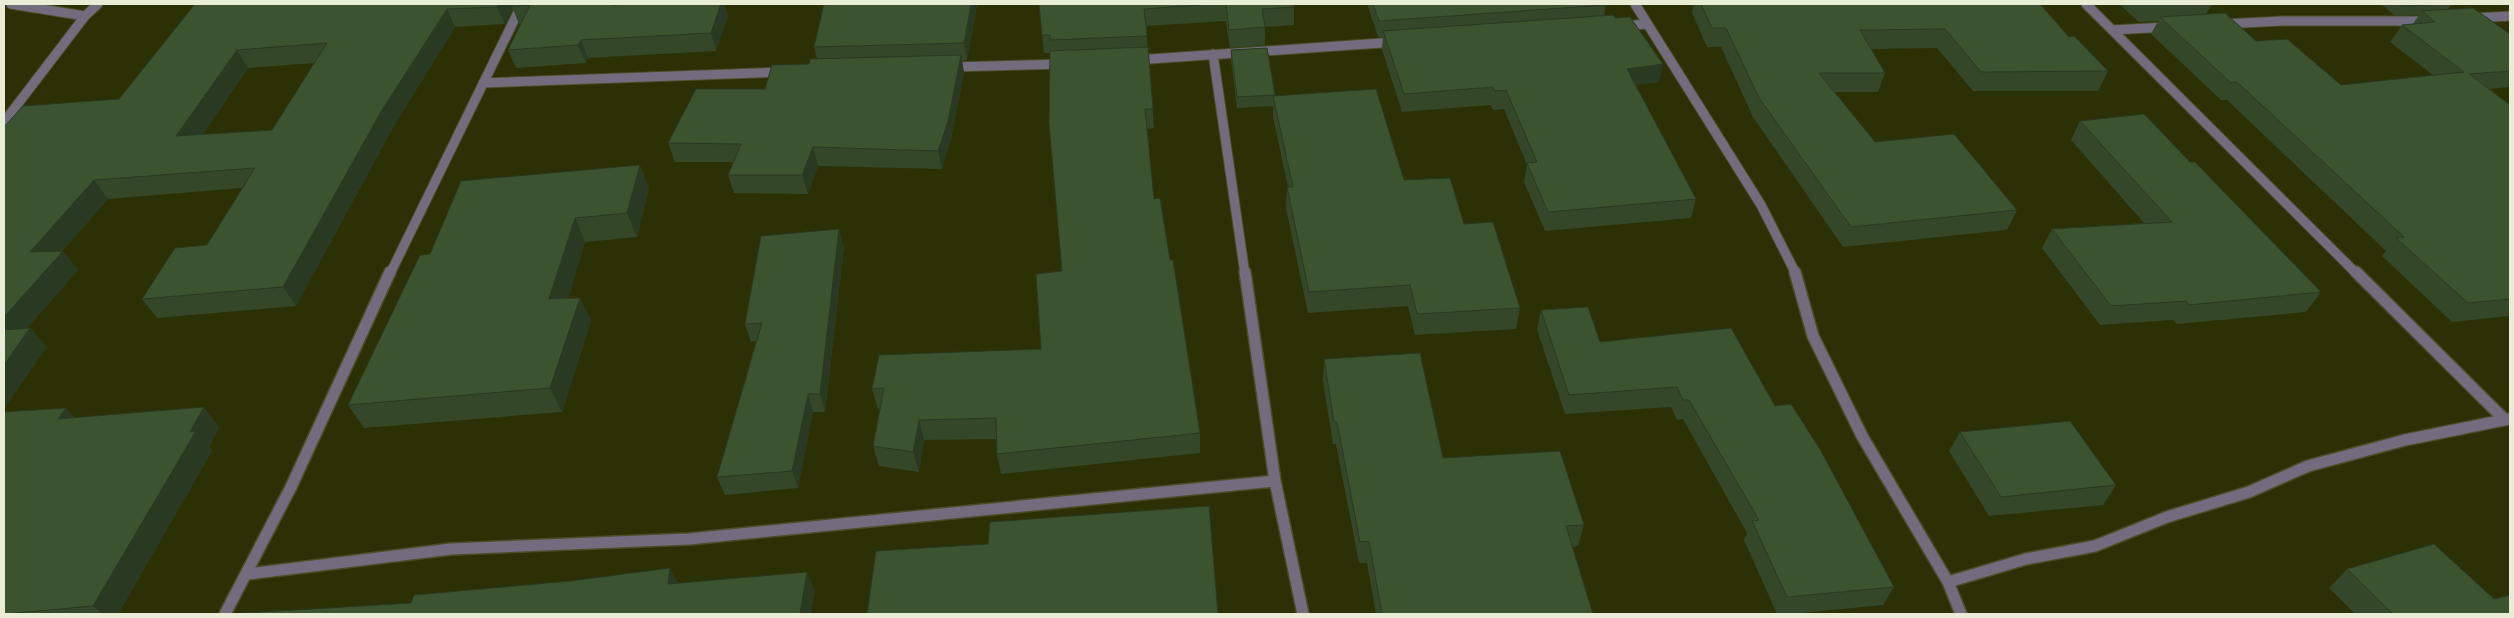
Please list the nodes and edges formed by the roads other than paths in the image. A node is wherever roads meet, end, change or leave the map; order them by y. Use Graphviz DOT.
graph roads {
  1 [pos="11,4"];
  2 [pos="98,4"];
  3 [pos="522,4"];
  4 [pos="1635,4"];
  5 [pos="2086,4"];
  6 [pos="85,16"];
  7 [pos="2510,16"];
  8 [pos="2460,19"];
  9 [pos="2440,20"];
  10 [pos="1647,24"];
  11 [pos="2212,25"];
  12 [pos="1617,26"];
  13 [pos="2172,27"];
  14 [pos="2112,30"];
  15 [pos="1410,40"];
  16 [pos="1213,54"];
  17 [pos="1127,61"];
  18 [pos="1069,64"];
  19 [pos="943,67"];
  20 [pos="795,71"];
  21 [pos="483,83"];
  22 [pos="4,122"];
  23 [pos="2507,419"];
  24 [pos="1275,481"];
  25 [pos="248,574"];
  26 [pos="1948,582"];
  27 [pos="225,614"];
  28 [pos="1303,614"];
  29 [pos="1961,614"];
  1 -- 6 [label="street"];
  2 -- 6 [label="street"];
  3 -- 21 [label="street"];
  4 -- 10 [label="street"];
  5 -- 14 [label="street"];
  6 -- 22 [label="street"];
  7 -- 8 [label="street"];
  9 -- 11 [label="street"];
  10 -- 12 [label="street"];
  10 -- 26 [label="street"];
  13 -- 14 [label="street"];
  14 -- 23 [label="street"];
  15 -- 16 [label="street"];
  16 -- 17 [label="street"];
  16 -- 24 [label="street"];
  18 -- 19 [label="street"];
  20 -- 21 [label="street"];
  21 -- 25 [label="street"];
  23 -- 26 [label="street"];
  24 -- 25 [label="street"];
  24 -- 28 [label="street"];
  25 -- 27 [label="street"];
  26 -- 29 [label="street"];
}
